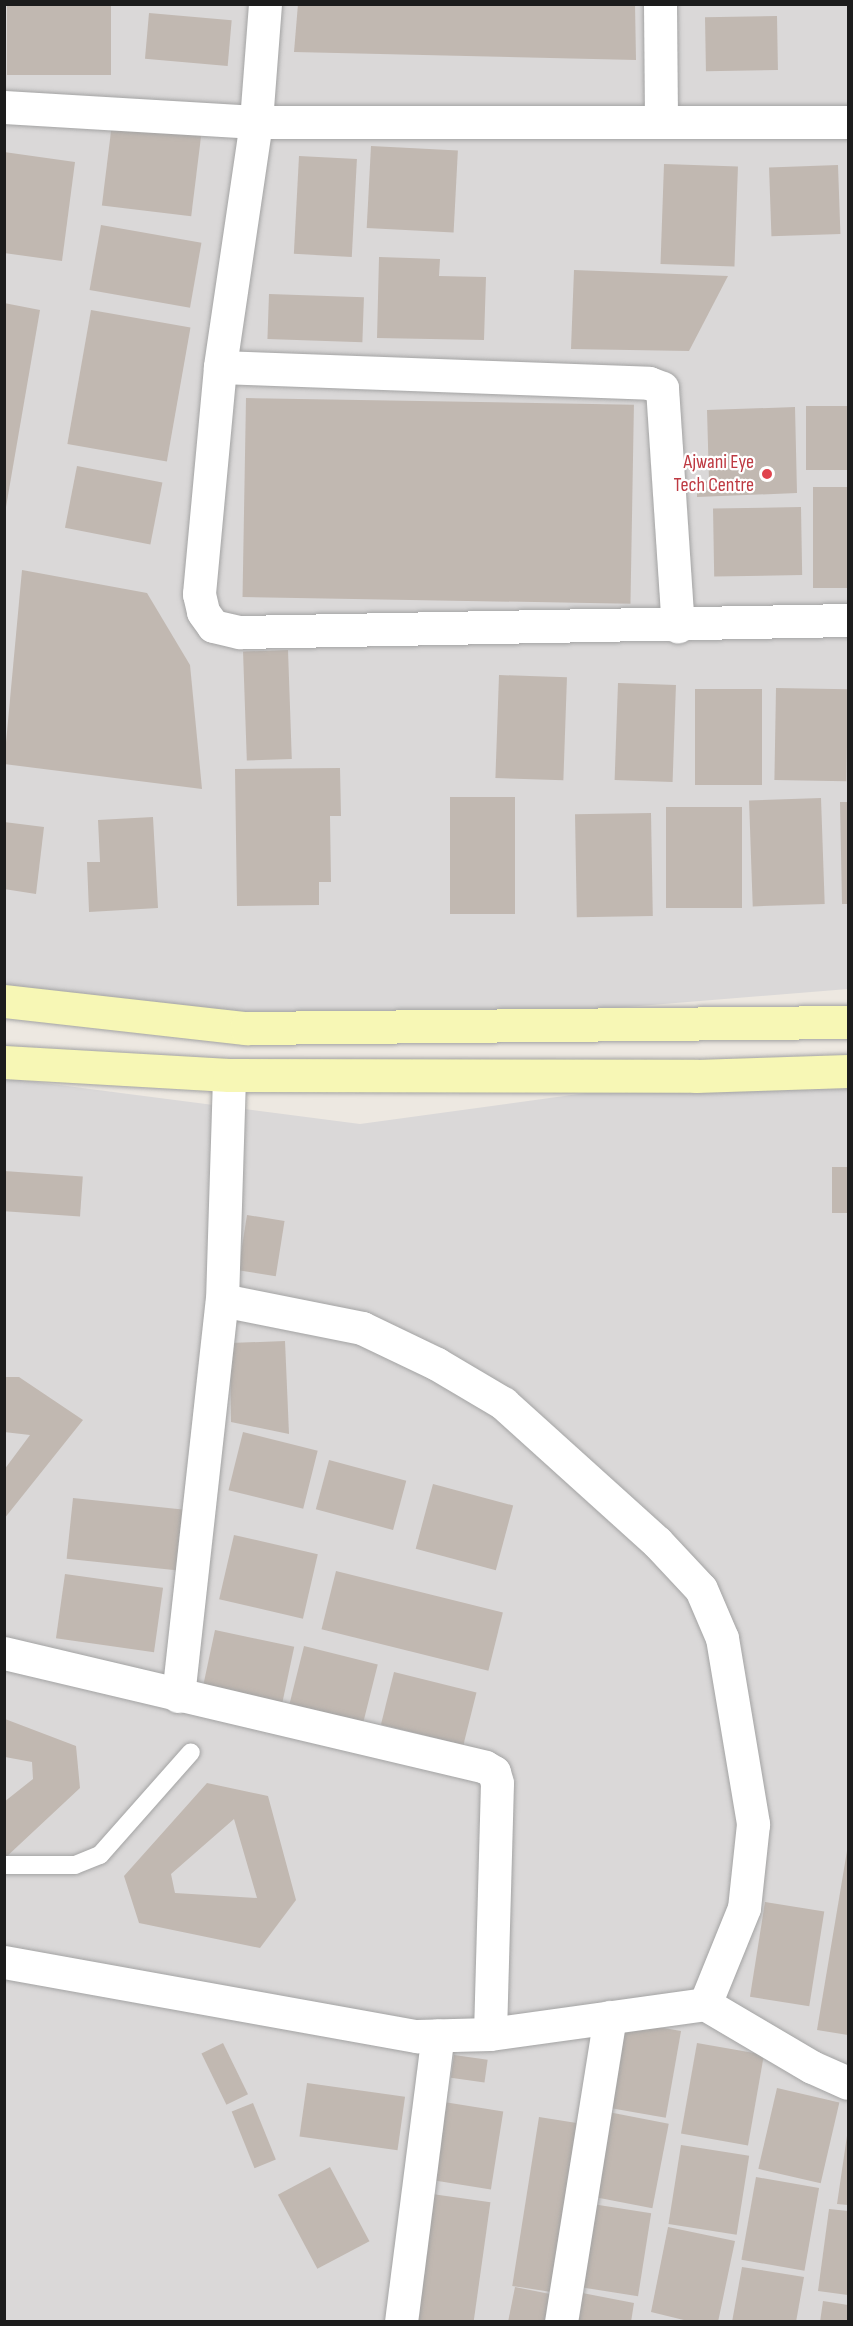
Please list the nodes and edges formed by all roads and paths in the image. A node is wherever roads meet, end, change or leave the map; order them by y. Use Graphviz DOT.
graph roads {
  1 [pos="265,4"];
  2 [pos="660,4"];
  3 [pos="4,107"];
  4 [pos="661,120"];
  5 [pos="256,122"];
  6 [pos="849,122"];
  7 [pos="220,368"];
  8 [pos="849,621"];
  9 [pos="678,626"];
  10 [pos="4,1001"];
  11 [pos="849,1022"];
  12 [pos="4,1062"];
  13 [pos="849,1071"];
  14 [pos="230,1075"];
  15 [pos="222,1300"];
  16 [pos="4,1653"];
  17 [pos="178,1696"];
  18 [pos="191,1752"];
  19 [pos="4,1865"];
  20 [pos="4,1962"];
  21 [pos="705,2004"];
  22 [pos="610,2017"];
  23 [pos="489,2034"];
  24 [pos="438,2035"];
  25 [pos="849,2083"];
  26 [pos="401,2322"];
  27 [pos="561,2322"];
  1 -- 5 [label="street"];
  2 -- 4 [label="street"];
  3 -- 5 [label="street"];
  4 -- 5 [label="street"];
  4 -- 6 [label="street"];
  5 -- 7 [label="street"];
  7 -- 9 [label="street"];
  7 -- 9 [label="street"];
  8 -- 9 [label="street"];
  10 -- 11 [label="main road"];
  12 -- 14 [label="main road"];
  13 -- 14 [label="main road"];
  14 -- 15 [label="street"];
  15 -- 17 [label="street"];
  15 -- 21 [label="street"];
  16 -- 17 [label="street"];
  17 -- 23 [label="street"];
  18 -- 19 [label="lane"];
  20 -- 24 [label="street"];
  21 -- 22 [label="street"];
  21 -- 25 [label="street"];
  22 -- 23 [label="street"];
  22 -- 27 [label="street"];
  23 -- 24 [label="street"];
  24 -- 26 [label="street"];
}
